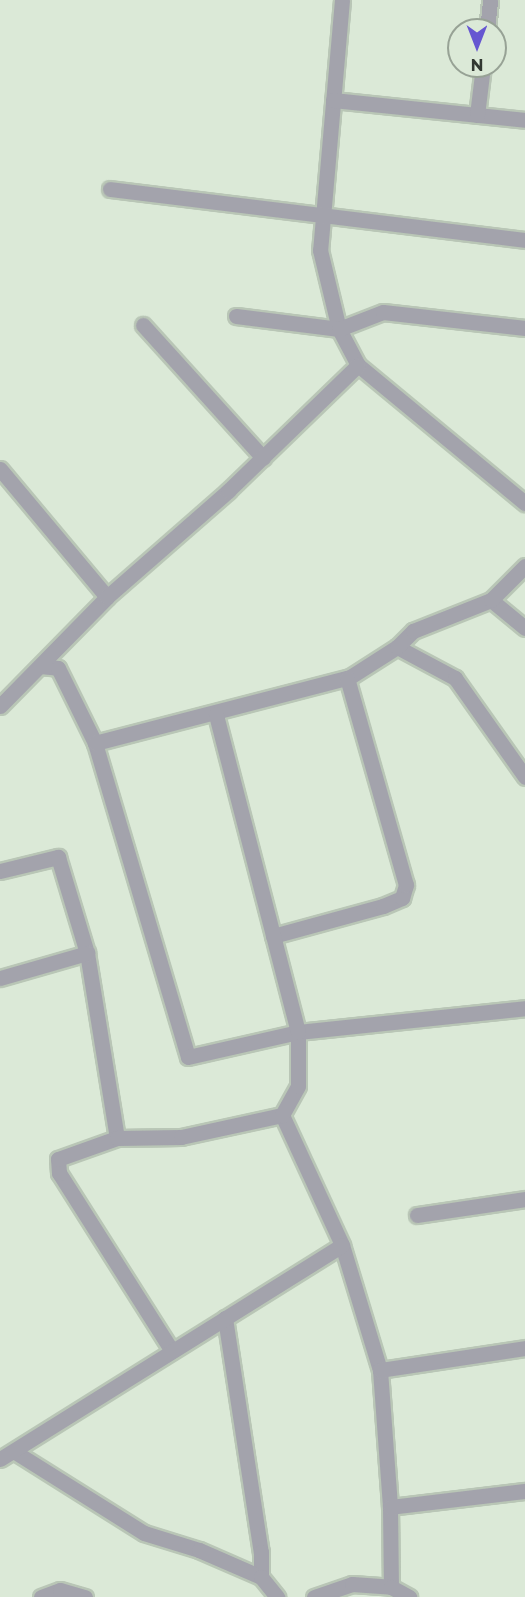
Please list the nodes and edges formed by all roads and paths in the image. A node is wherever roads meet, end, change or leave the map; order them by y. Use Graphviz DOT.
graph roads {
  1 [pos="342,0"];
  2 [pos="490,0"];
  3 [pos="488,18"];
  4 [pos="482,78"];
  5 [pos="333,100"];
  6 [pos="477,115"];
  7 [pos="525,120"];
  8 [pos="110,189"];
  9 [pos="323,216"];
  10 [pos="525,240"];
  11 [pos="236,316"];
  12 [pos="143,325"];
  13 [pos="525,328"];
  14 [pos="339,329"];
  15 [pos="358,365"];
  16 [pos="263,458"];
  17 [pos="0,469"];
  18 [pos="525,503"];
  19 [pos="525,566"];
  20 [pos="107,597"];
  21 [pos="491,600"];
  22 [pos="525,628"];
  23 [pos="397,647"];
  24 [pos="40,666"];
  25 [pos="347,678"];
  26 [pos="0,706"];
  27 [pos="216,714"];
  28 [pos="95,743"];
  29 [pos="525,777"];
  30 [pos="0,871"];
  31 [pos="273,936"];
  32 [pos="87,953"];
  33 [pos="0,978"];
  34 [pos="525,1008"];
  35 [pos="298,1032"];
  36 [pos="282,1115"];
  37 [pos="117,1138"];
  38 [pos="525,1199"];
  39 [pos="417,1215"];
  40 [pos="342,1245"];
  41 [pos="225,1318"];
  42 [pos="525,1348"];
  43 [pos="172,1351"];
  44 [pos="380,1370"];
  45 [pos="15,1452"];
  46 [pos="0,1459"];
  47 [pos="525,1491"];
  48 [pos="390,1507"];
  49 [pos="261,1577"];
  50 [pos="391,1587"];
  51 [pos="41,1597"];
  52 [pos="85,1597"];
  53 [pos="277,1597"];
  54 [pos="314,1597"];
  55 [pos="409,1597"];
  1 -- 5 [label="street"];
  2 -- 3 [label="street"];
  4 -- 6 [label="street"];
  5 -- 6 [label="street"];
  5 -- 9 [label="street"];
  6 -- 7 [label="street"];
  8 -- 9 [label="street"];
  9 -- 10 [label="street"];
  9 -- 14 [label="street"];
  11 -- 14 [label="street"];
  12 -- 16 [label="street"];
  13 -- 14 [label="street"];
  14 -- 15 [label="street"];
  15 -- 16 [label="street"];
  15 -- 18 [label="street"];
  16 -- 20 [label="street"];
  17 -- 20 [label="street"];
  19 -- 21 [label="street"];
  20 -- 24 [label="street"];
  21 -- 22 [label="street"];
  21 -- 23 [label="street"];
  23 -- 25 [label="street"];
  23 -- 29 [label="street"];
  24 -- 26 [label="street"];
  24 -- 28 [label="street"];
  25 -- 27 [label="street"];
  25 -- 31 [label="street"];
  27 -- 28 [label="street"];
  27 -- 31 [label="street"];
  28 -- 35 [label="street"];
  30 -- 32 [label="street"];
  31 -- 35 [label="street"];
  32 -- 33 [label="street"];
  32 -- 37 [label="street"];
  34 -- 35 [label="street"];
  35 -- 36 [label="street"];
  36 -- 37 [label="street"];
  36 -- 40 [label="street"];
  37 -- 43 [label="street"];
  38 -- 39 [label="street"];
  40 -- 41 [label="street"];
  40 -- 44 [label="street"];
  41 -- 43 [label="street"];
  41 -- 49 [label="street"];
  42 -- 44 [label="street"];
  43 -- 45 [label="street"];
  44 -- 48 [label="street"];
  45 -- 46 [label="street"];
  45 -- 49 [label="street"];
  47 -- 48 [label="street"];
  48 -- 50 [label="street"];
  49 -- 53 [label="street"];
  50 -- 54 [label="street"];
  50 -- 55 [label="street"];
  51 -- 52 [label="street"];
}
